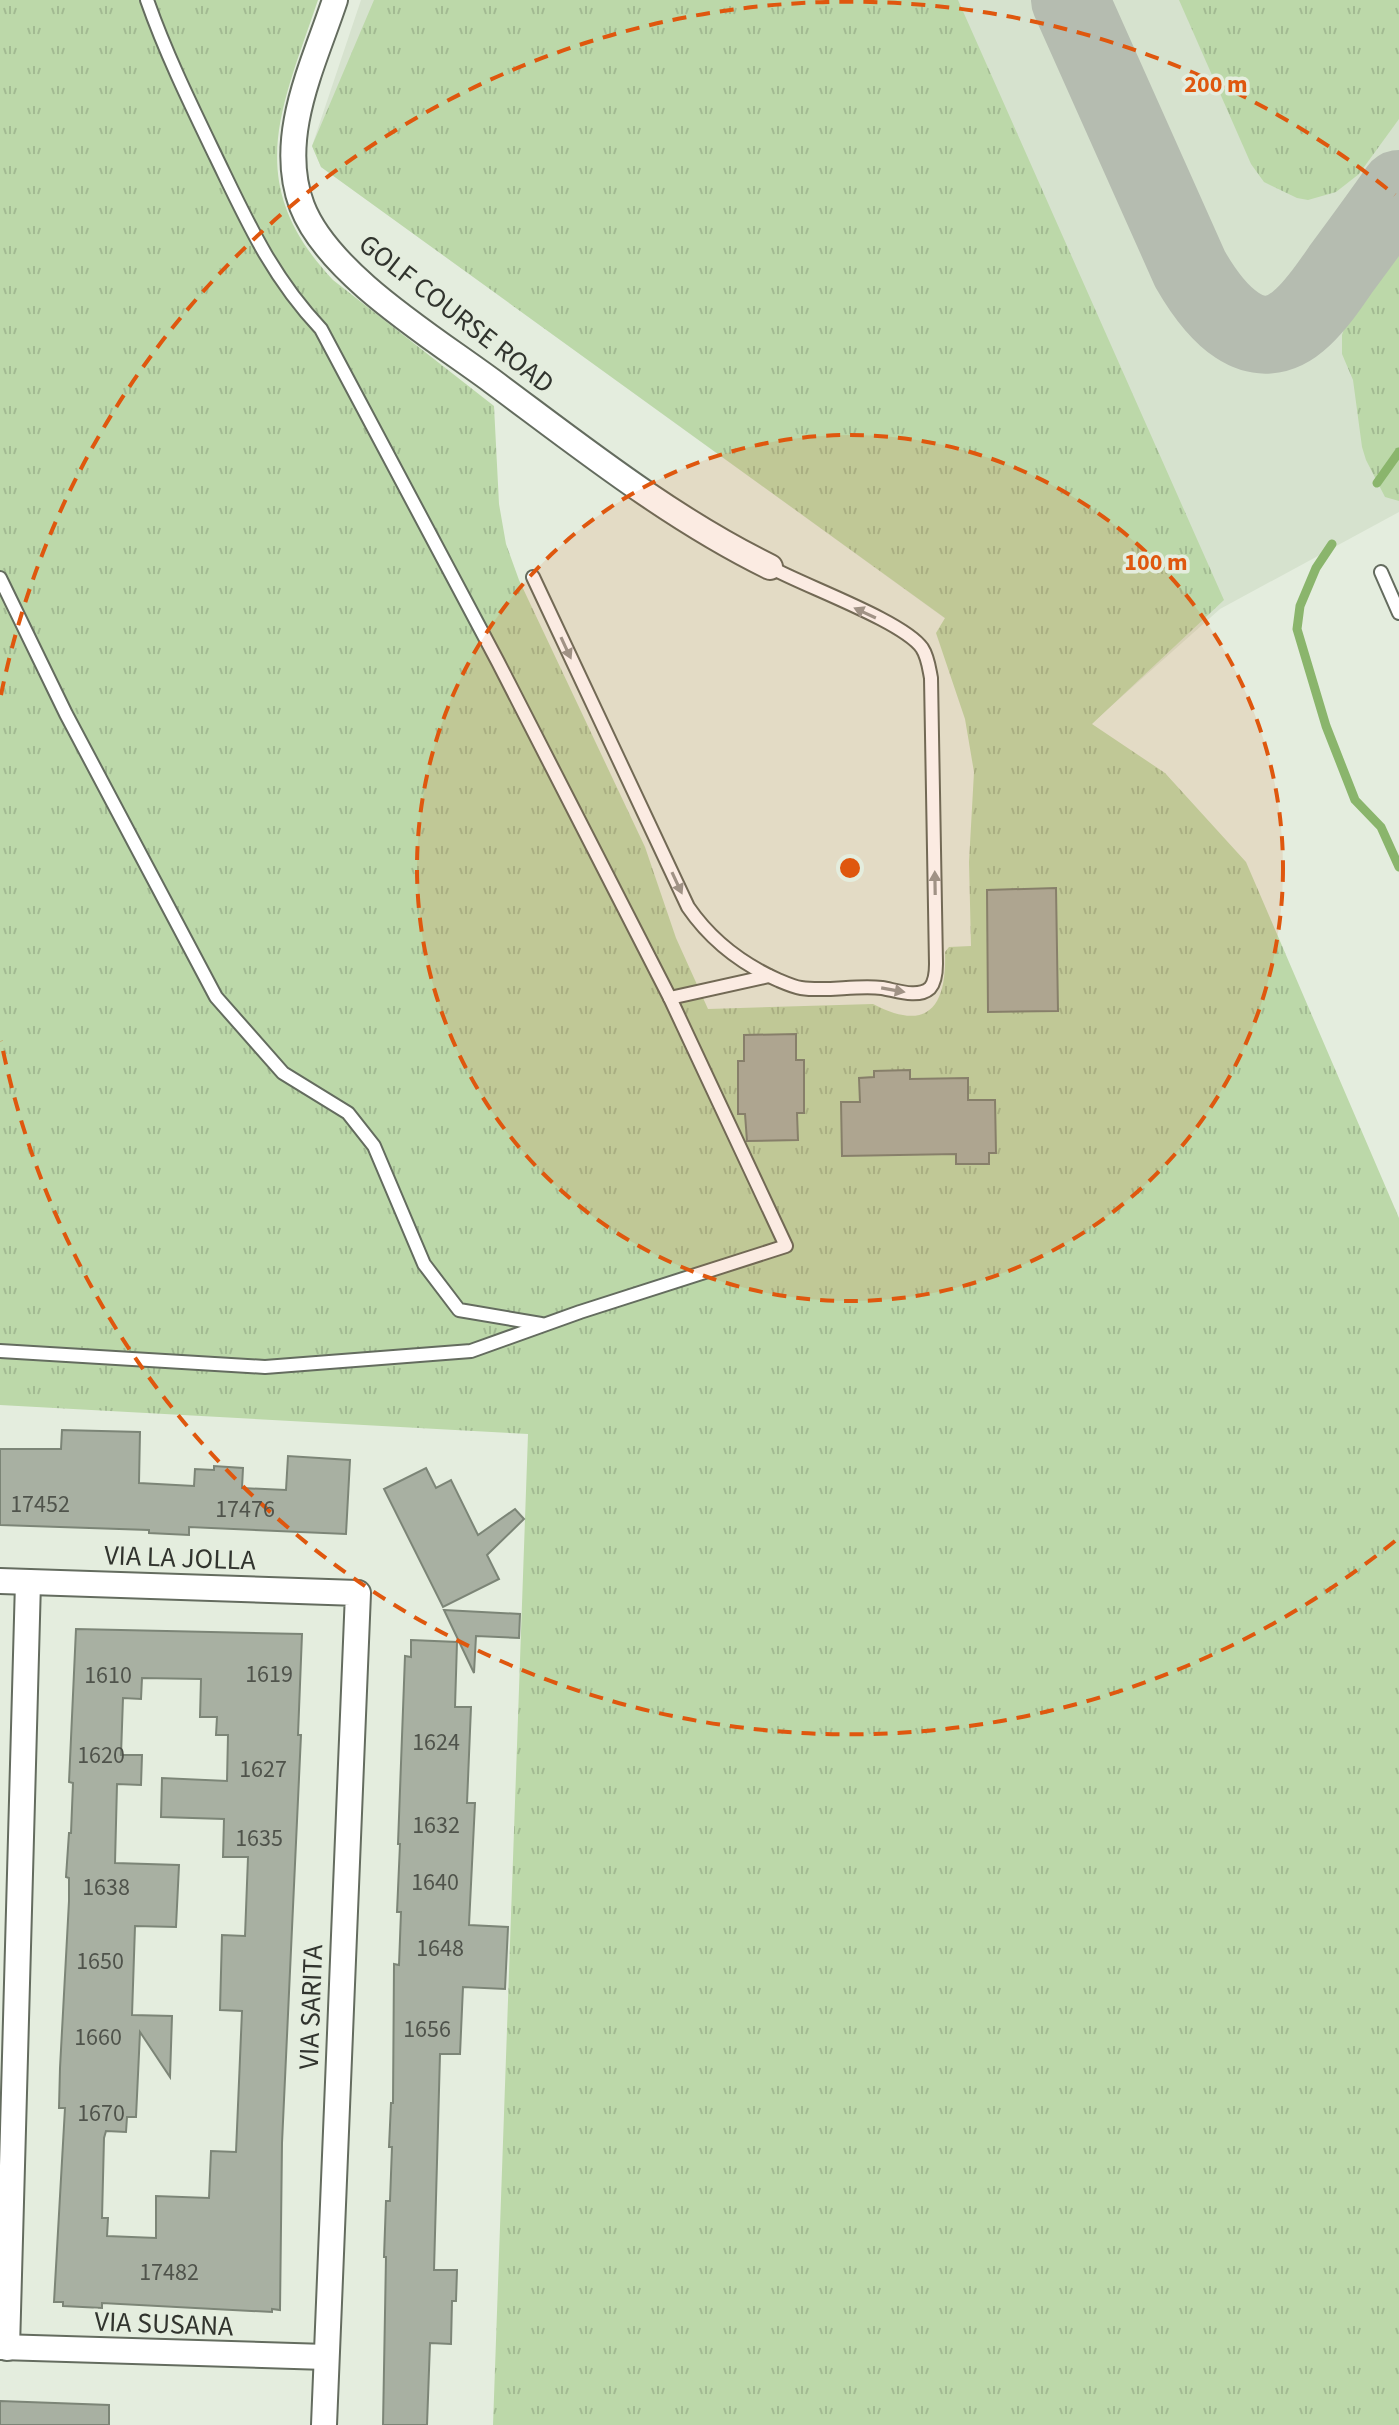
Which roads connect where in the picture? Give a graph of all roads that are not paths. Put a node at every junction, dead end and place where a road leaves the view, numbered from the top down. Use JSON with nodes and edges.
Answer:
{"nodes":[{"id":1,"x":147,"y":0,"type":"edge"},
{"id":2,"x":335,"y":0,"type":"edge"},
{"id":3,"x":770,"y":567,"type":"joint"},
{"id":4,"x":1381,"y":572,"type":"dead end"},
{"id":5,"x":533,"y":577,"type":"dead end"},
{"id":6,"x":0,"y":578,"type":"edge"},
{"id":7,"x":1399,"y":613,"type":"edge"},
{"id":8,"x":769,"y":976,"type":"junction"},
{"id":9,"x":670,"y":998,"type":"junction"},
{"id":10,"x":544,"y":1325,"type":"junction"},
{"id":11,"x":0,"y":1351,"type":"edge"},
{"id":12,"x":0,"y":1581,"type":"edge"},
{"id":13,"x":28,"y":1582,"type":"junction"},
{"id":14,"x":358,"y":1593,"type":"joint"},
{"id":15,"x":3,"y":2348,"type":"edge"},
{"id":16,"x":326,"y":2357,"type":"junction"},
{"id":17,"x":324,"y":2425,"type":"edge"}],
"edges":[{"from":1,"to":9,"type":"lane"},
{"from":2,"to":3,"type":"street","name":"GOLF COURSE ROAD"},
{"from":8,"to":3,"type":"lane","one_way":true},
{"from":4,"to":7,"type":"lane"},
{"from":5,"to":8,"type":"lane","one_way":true},
{"from":6,"to":10,"type":"lane"},
{"from":8,"to":9,"type":"lane"},
{"from":9,"to":10,"type":"lane"},
{"from":10,"to":11,"type":"lane"},
{"from":12,"to":13,"type":"street","name":"VIA LA JOLLA"},
{"from":13,"to":14,"type":"street","name":"VIA LA JOLLA"},
{"from":13,"to":15,"type":"street"},
{"from":14,"to":16,"type":"street","name":"VIA SARITA"},
{"from":15,"to":16,"type":"street","name":"VIA SUSANA"},
{"from":16,"to":17,"type":"street","name":"VIA SARITA"}]}
